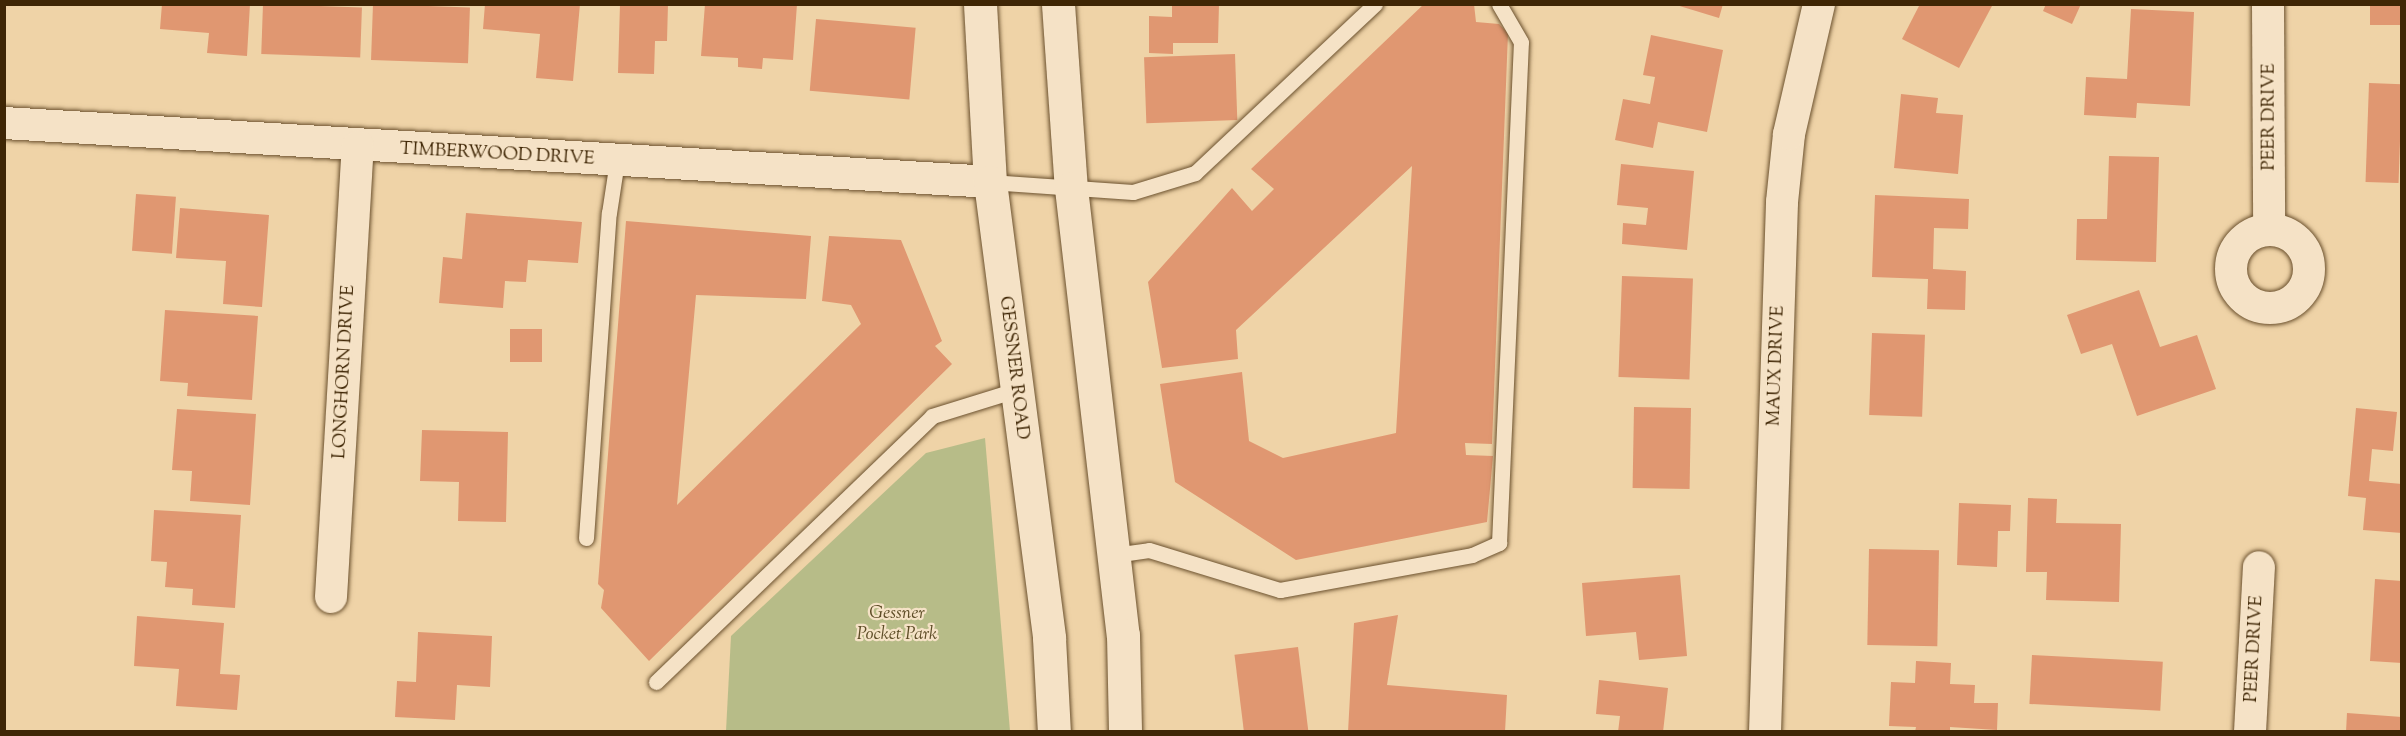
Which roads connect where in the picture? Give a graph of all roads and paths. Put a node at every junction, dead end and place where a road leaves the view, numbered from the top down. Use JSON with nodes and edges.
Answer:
{"nodes":[{"id":1,"x":980,"y":4,"type":"edge"},
{"id":2,"x":1058,"y":4,"type":"edge"},
{"id":3,"x":1375,"y":4,"type":"edge"},
{"id":4,"x":1499,"y":4,"type":"edge"},
{"id":5,"x":1819,"y":4,"type":"edge"},
{"id":6,"x":2268,"y":4,"type":"edge"},
{"id":7,"x":4,"y":123,"type":"edge"},
{"id":8,"x":358,"y":147,"type":"junction"},
{"id":9,"x":617,"y":161,"type":"junction"},
{"id":10,"x":990,"y":182,"type":"junction"},
{"id":11,"x":1071,"y":188,"type":"junction"},
{"id":12,"x":2269,"y":230,"type":"dead end"},
{"id":13,"x":1016,"y":390,"type":"junction"},
{"id":14,"x":586,"y":538,"type":"dead end"},
{"id":15,"x":1114,"y":555,"type":"junction"},
{"id":16,"x":2259,"y":567,"type":"dead end"},
{"id":17,"x":331,"y":597,"type":"dead end"},
{"id":18,"x":656,"y":682,"type":"dead end"},
{"id":19,"x":1054,"y":732,"type":"edge"},
{"id":20,"x":1125,"y":732,"type":"edge"},
{"id":21,"x":1765,"y":732,"type":"edge"},
{"id":22,"x":2250,"y":732,"type":"edge"}],
"edges":[{"from":1,"to":10,"type":"main road","name":"GESSNER ROAD"},
{"from":2,"to":11,"type":"main road"},
{"from":3,"to":11,"type":"lane"},
{"from":4,"to":15,"type":"lane"},
{"from":5,"to":21,"type":"street","name":"MAUX DRIVE"},
{"from":6,"to":12,"type":"street","name":"PEER DRIVE"},
{"from":7,"to":8,"type":"street","name":"TIMBERWOOD DRIVE"},
{"from":8,"to":9,"type":"street","name":"TIMBERWOOD DRIVE"},
{"from":8,"to":17,"type":"street","name":"LONGHORN DRIVE"},
{"from":9,"to":10,"type":"street","name":"TIMBERWOOD DRIVE"},
{"from":9,"to":14,"type":"lane"},
{"from":10,"to":11,"type":"lane"},
{"from":10,"to":13,"type":"main road","name":"GESSNER ROAD"},
{"from":11,"to":15,"type":"main road"},
{"from":13,"to":18,"type":"lane"},
{"from":13,"to":19,"type":"main road","name":"GESSNER ROAD"},
{"from":15,"to":20,"type":"main road"},
{"from":16,"to":22,"type":"street","name":"PEER DRIVE"}]}
